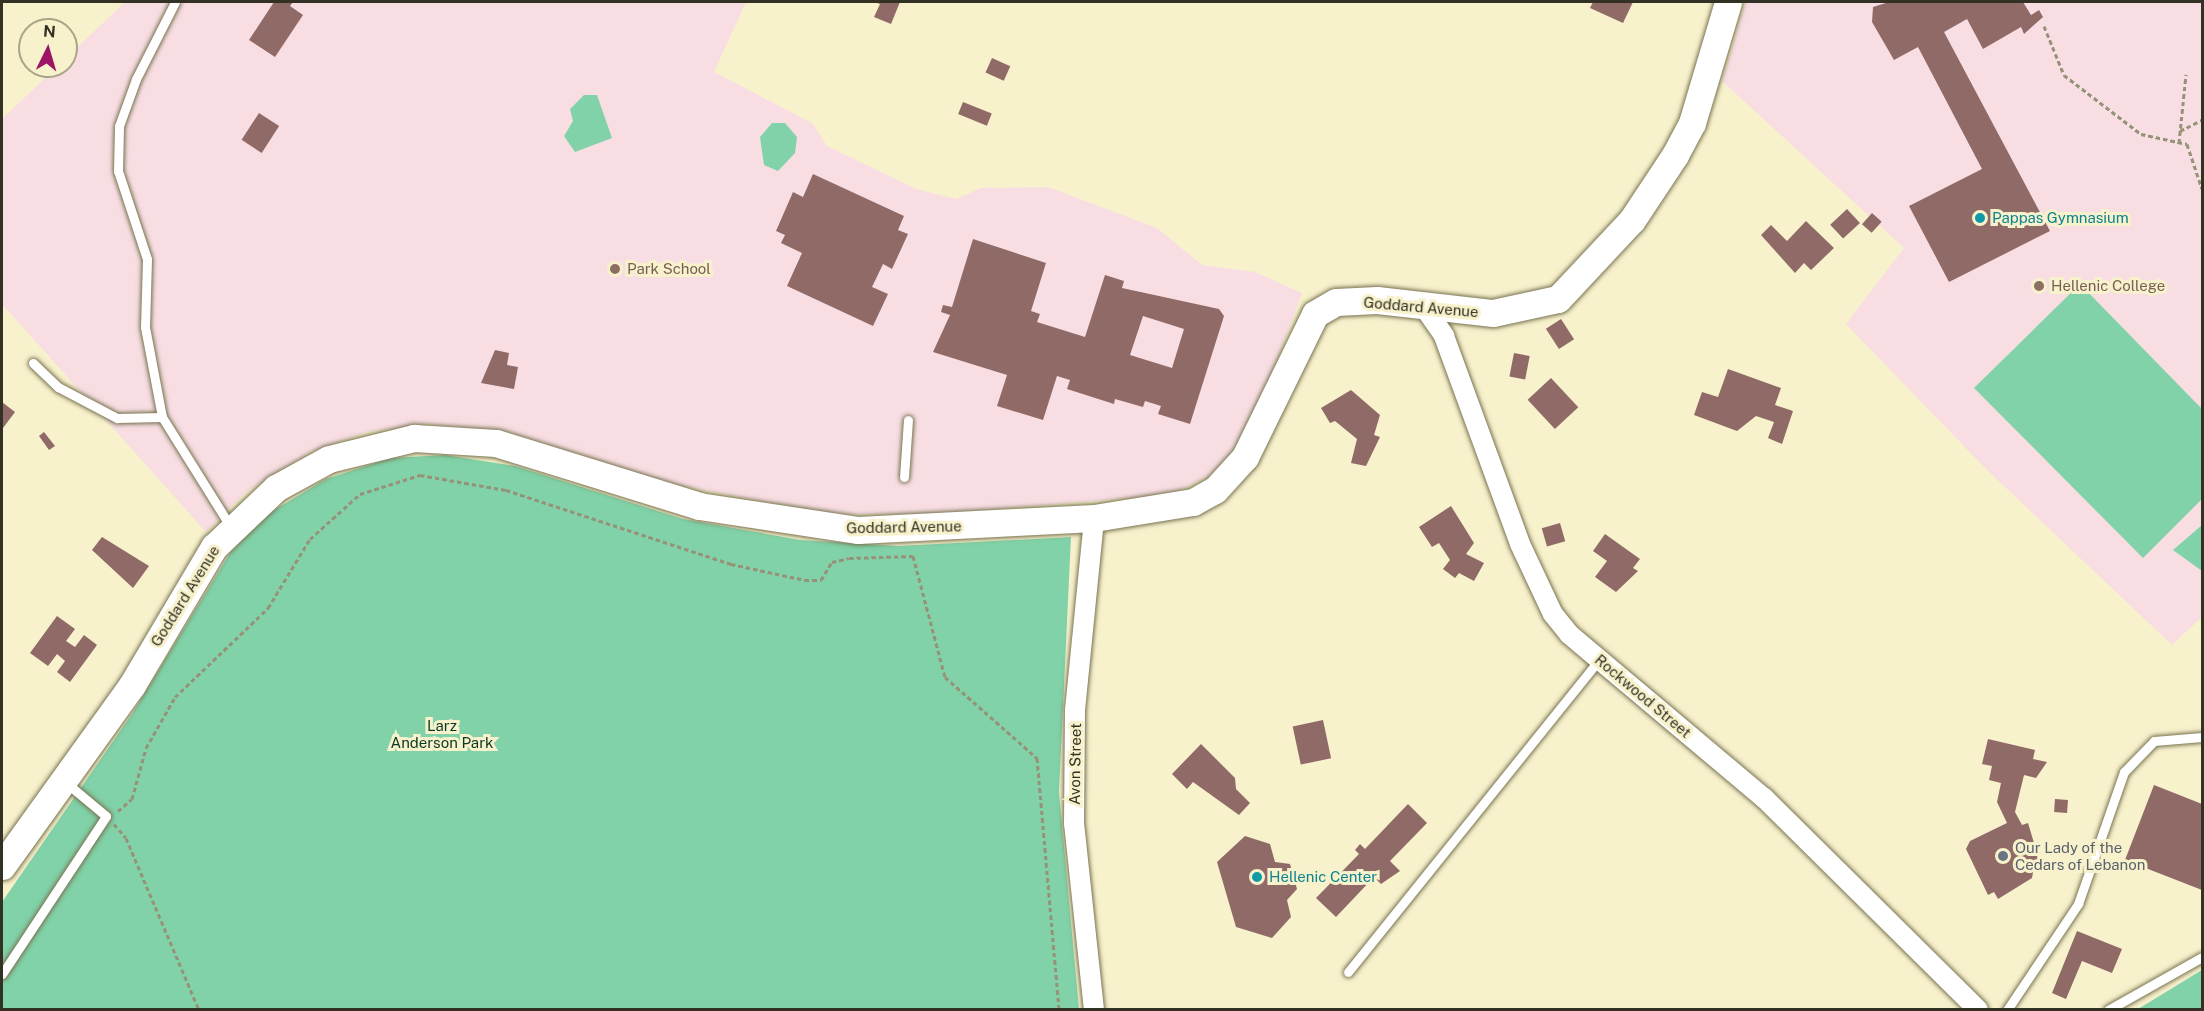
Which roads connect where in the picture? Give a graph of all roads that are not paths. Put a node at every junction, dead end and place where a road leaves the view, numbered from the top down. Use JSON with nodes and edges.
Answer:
{"nodes":[{"id":1,"x":175,"y":2,"type":"edge"},
{"id":2,"x":1728,"y":2,"type":"edge"},
{"id":3,"x":1422,"y":304,"type":"junction"},
{"id":4,"x":33,"y":363,"type":"dead end"},
{"id":5,"x":162,"y":417,"type":"junction"},
{"id":6,"x":908,"y":420,"type":"dead end"},
{"id":7,"x":904,"y":477,"type":"dead end"},
{"id":8,"x":1094,"y":518,"type":"junction"},
{"id":9,"x":231,"y":528,"type":"junction"},
{"id":10,"x":1599,"y":660,"type":"junction"},
{"id":11,"x":2202,"y":737,"type":"edge"},
{"id":12,"x":64,"y":781,"type":"junction"},
{"id":13,"x":2,"y":866,"type":"edge"},
{"id":14,"x":2202,"y":957,"type":"edge"},
{"id":15,"x":1348,"y":972,"type":"dead end"},
{"id":16,"x":2,"y":974,"type":"edge"},
{"id":17,"x":1094,"y":1010,"type":"edge"},
{"id":18,"x":1978,"y":1010,"type":"edge"},
{"id":19,"x":2007,"y":1010,"type":"edge"},
{"id":20,"x":2109,"y":1010,"type":"edge"}],
"edges":[{"from":1,"to":5,"type":"lane"},
{"from":2,"to":3,"type":"main road","name":"Goddard Avenue"},
{"from":3,"to":8,"type":"main road","name":"Goddard Avenue"},
{"from":3,"to":10,"type":"street","name":"Rockwood Street"},
{"from":4,"to":5,"type":"lane"},
{"from":5,"to":9,"type":"lane"},
{"from":6,"to":7,"type":"lane"},
{"from":8,"to":9,"type":"main road","name":"Goddard Avenue"},
{"from":8,"to":17,"type":"street","name":"Avon Street"},
{"from":9,"to":12,"type":"main road","name":"Goddard Avenue"},
{"from":10,"to":15,"type":"lane"},
{"from":10,"to":18,"type":"street","name":"Rockwood Street"},
{"from":11,"to":19,"type":"lane"},
{"from":12,"to":13,"type":"main road","name":"Goddard Avenue"},
{"from":12,"to":16,"type":"lane"},
{"from":14,"to":20,"type":"lane"}]}
